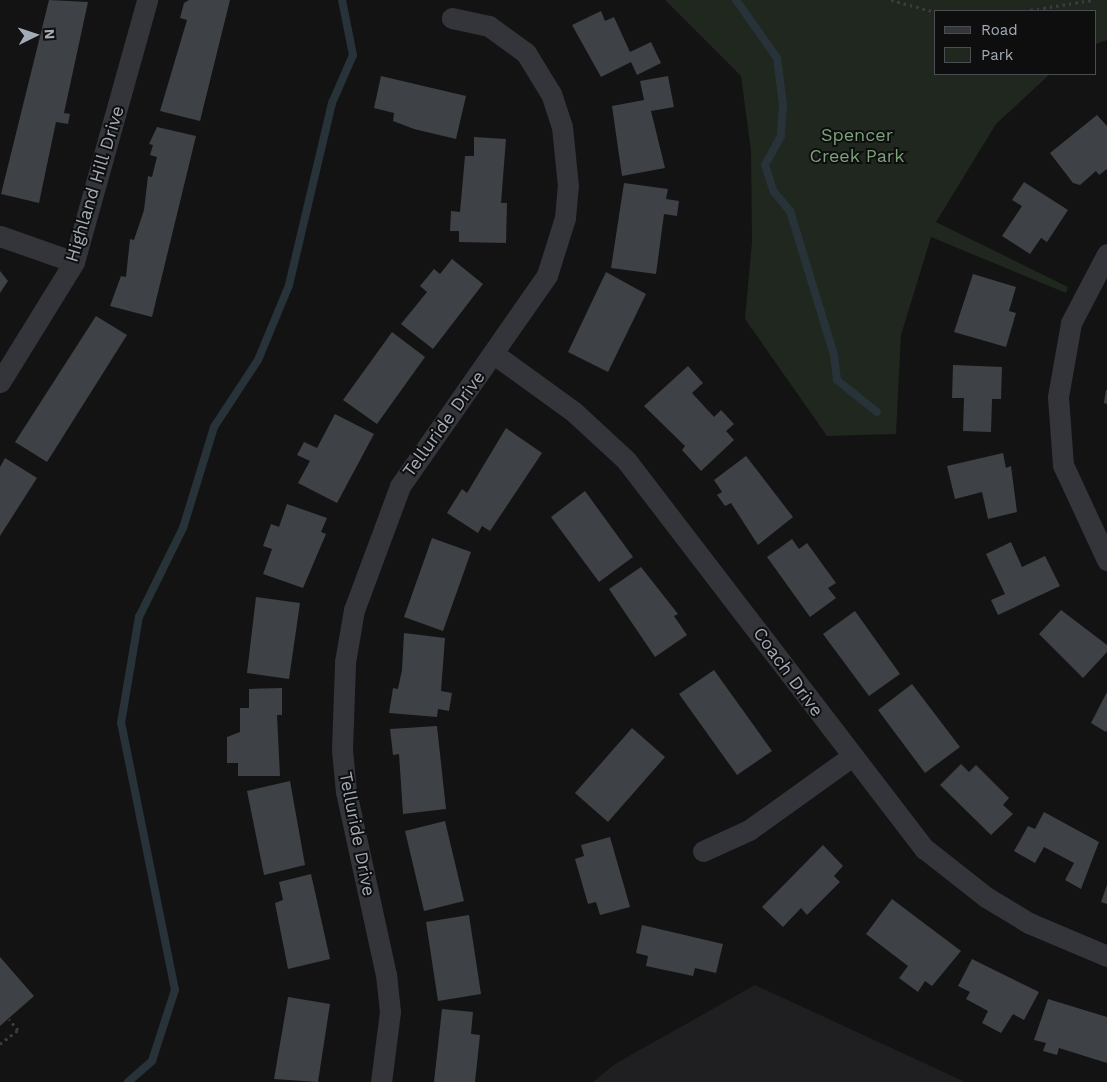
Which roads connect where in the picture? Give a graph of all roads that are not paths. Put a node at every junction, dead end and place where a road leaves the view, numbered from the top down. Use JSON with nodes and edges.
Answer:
{"nodes":[{"id":1,"x":147,"y":0,"type":"edge"},
{"id":2,"x":452,"y":18,"type":"dead end"},
{"id":3,"x":0,"y":236,"type":"edge"},
{"id":4,"x":1107,"y":254,"type":"edge"},
{"id":5,"x":74,"y":262,"type":"junction"},
{"id":6,"x":494,"y":354,"type":"junction"},
{"id":7,"x":0,"y":382,"type":"edge"},
{"id":8,"x":1107,"y":560,"type":"edge"},
{"id":9,"x":851,"y":757,"type":"junction"},
{"id":10,"x":703,"y":851,"type":"dead end"},
{"id":11,"x":1107,"y":956,"type":"edge"},
{"id":12,"x":381,"y":1082,"type":"edge"}],
"edges":[{"from":1,"to":5,"type":"street","name":"Highland Hill Drive"},
{"from":2,"to":6,"type":"street","name":"Telluride Drive"},
{"from":3,"to":5,"type":"street"},
{"from":4,"to":8,"type":"street"},
{"from":5,"to":7,"type":"street","name":"Highland Hill Drive"},
{"from":6,"to":9,"type":"street","name":"Coach Drive"},
{"from":6,"to":12,"type":"street","name":"Telluride Drive"},
{"from":9,"to":10,"type":"street"},
{"from":9,"to":11,"type":"street","name":"Coach Drive"}]}
